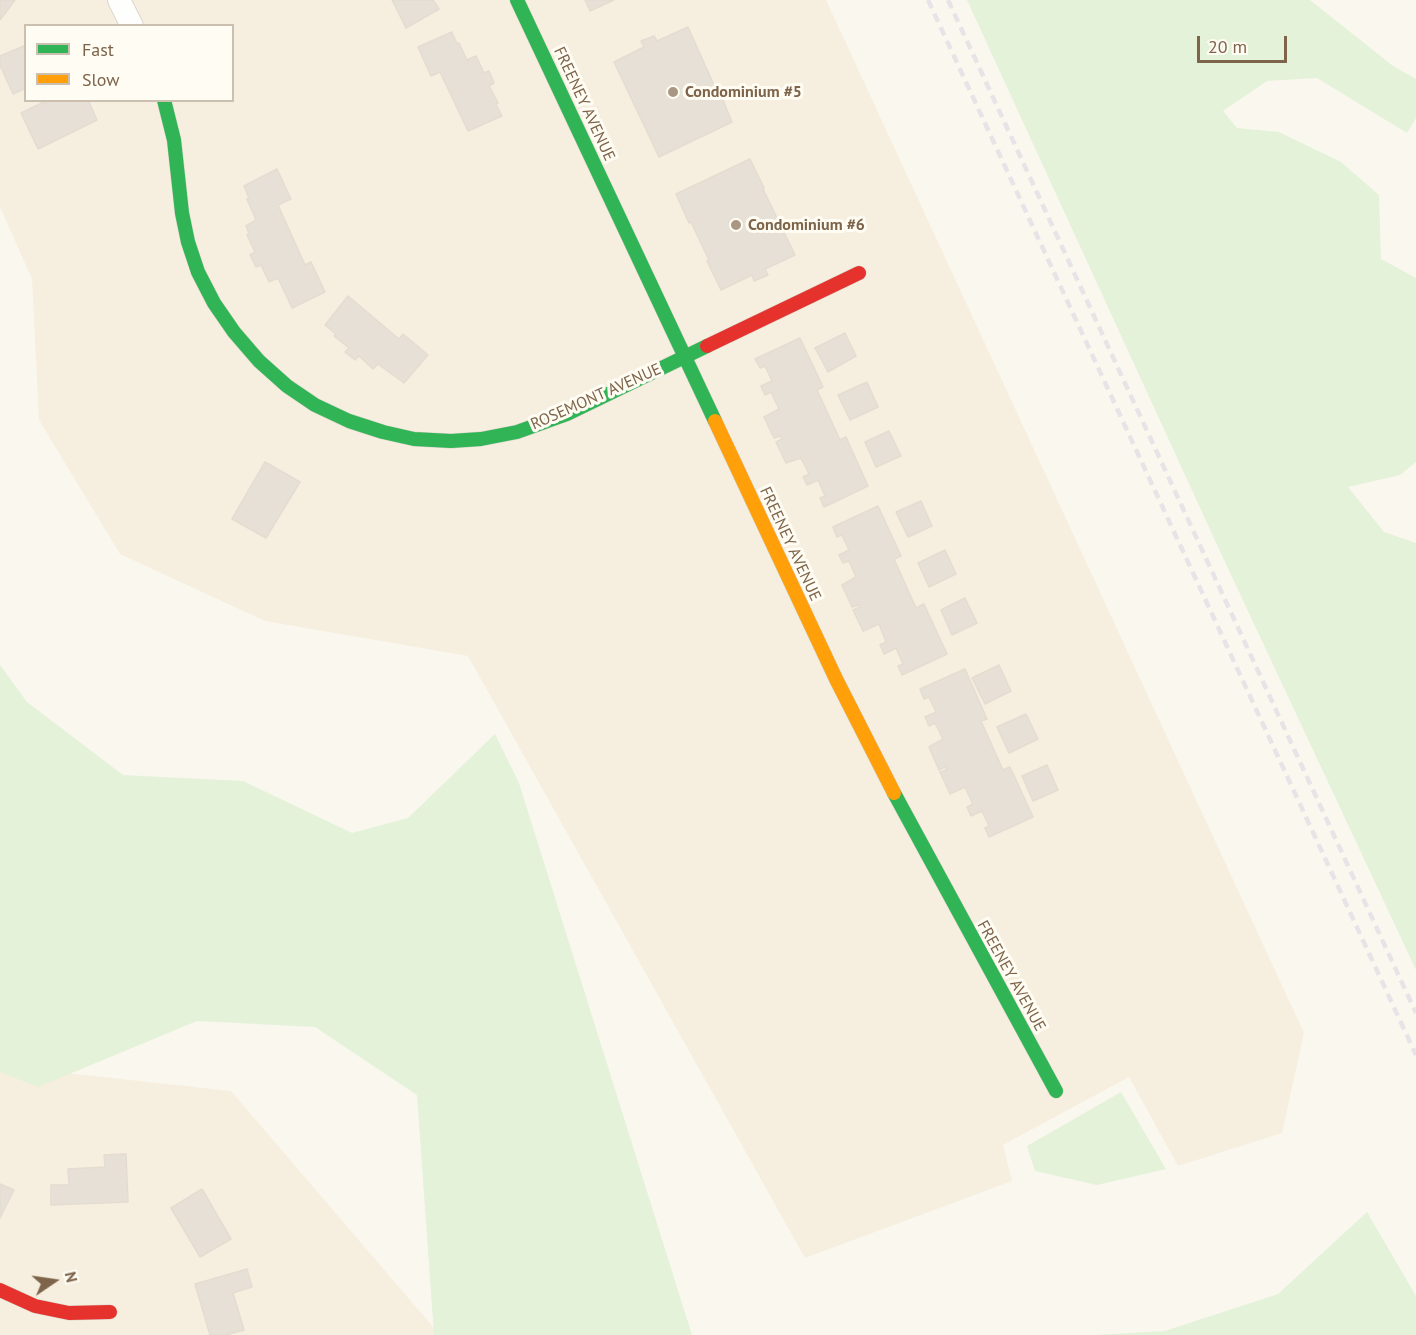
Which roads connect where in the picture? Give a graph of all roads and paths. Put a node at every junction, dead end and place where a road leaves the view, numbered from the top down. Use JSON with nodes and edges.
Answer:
{"nodes":[{"id":1,"x":119,"y":0,"type":"edge"},
{"id":2,"x":518,"y":0,"type":"edge"},
{"id":3,"x":131,"y":24,"type":"edge"},
{"id":4,"x":164,"y":102,"type":"edge"},
{"id":5,"x":859,"y":273,"type":"dead end"},
{"id":6,"x":684,"y":357,"type":"junction"},
{"id":7,"x":1056,"y":1091,"type":"dead end"},
{"id":8,"x":0,"y":1290,"type":"edge"},
{"id":9,"x":110,"y":1312,"type":"dead end"}],
"edges":[{"from":1,"to":3,"type":"street"},
{"from":2,"to":6,"type":"street","name":"FREENEY AVENUE"},
{"from":4,"to":6,"type":"street","name":"ROSEMONT AVENUE"},
{"from":5,"to":6,"type":"street","name":"ROSEMONT AVENUE"},
{"from":6,"to":7,"type":"street","name":"FREENEY AVENUE"},
{"from":8,"to":9,"type":"street"}]}
